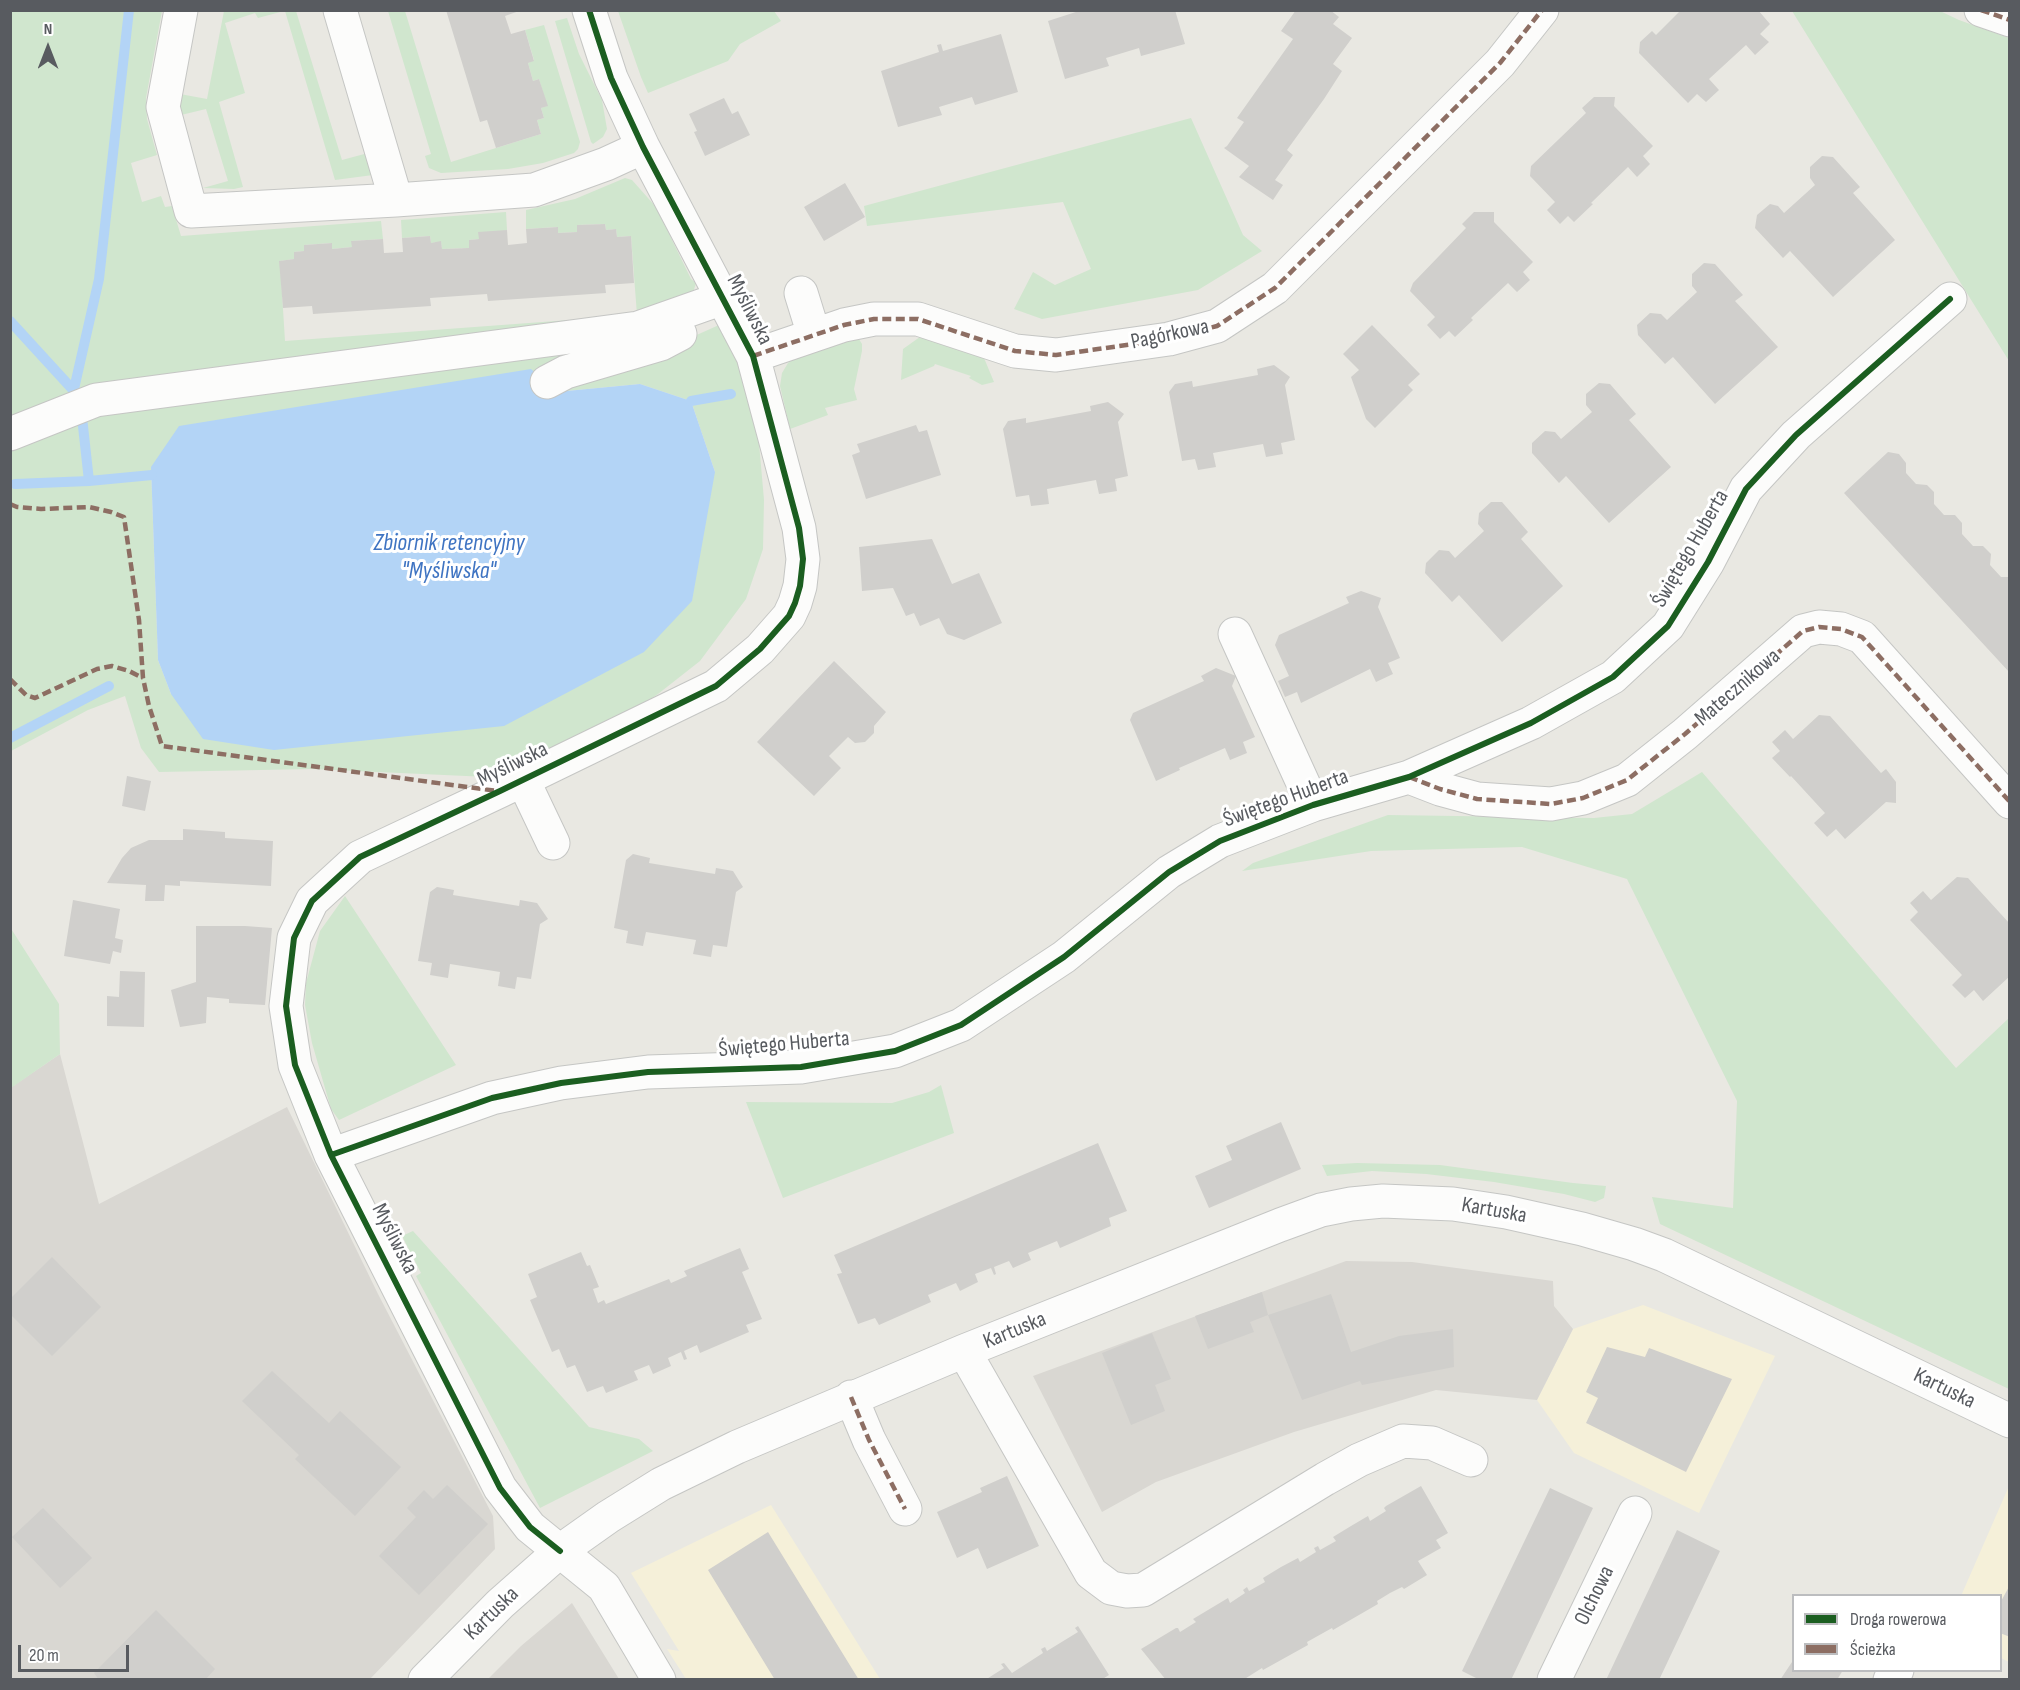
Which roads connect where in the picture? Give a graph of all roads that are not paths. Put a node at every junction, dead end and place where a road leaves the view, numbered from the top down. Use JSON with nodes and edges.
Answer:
{"nodes":[{"id":1,"x":181,"y":10,"type":"edge"},
{"id":2,"x":340,"y":10,"type":"edge"},
{"id":3,"x":589,"y":10,"type":"edge"},
{"id":4,"x":1542,"y":10,"type":"edge"},
{"id":5,"x":1981,"y":10,"type":"edge"},
{"id":6,"x":2010,"y":20,"type":"edge"},
{"id":7,"x":643,"y":147,"type":"junction"},
{"id":8,"x":396,"y":200,"type":"junction"},
{"id":9,"x":801,"y":293,"type":"dead end"},
{"id":10,"x":1950,"y":299,"type":"dead end"},
{"id":11,"x":725,"y":301,"type":"junction"},
{"id":12,"x":814,"y":335,"type":"junction"},
{"id":13,"x":753,"y":356,"type":"junction"},
{"id":14,"x":547,"y":382,"type":"dead end"},
{"id":15,"x":10,"y":434,"type":"edge"},
{"id":16,"x":1235,"y":634,"type":"dead end"},
{"id":17,"x":1409,"y":777,"type":"junction"},
{"id":18,"x":523,"y":780,"type":"junction"},
{"id":19,"x":2010,"y":802,"type":"edge"},
{"id":20,"x":1313,"y":805,"type":"junction"},
{"id":21,"x":553,"y":843,"type":"dead end"},
{"id":22,"x":331,"y":1155,"type":"junction"},
{"id":23,"x":964,"y":1351,"type":"junction"},
{"id":24,"x":851,"y":1397,"type":"junction"},
{"id":25,"x":2010,"y":1421,"type":"edge"},
{"id":26,"x":1471,"y":1460,"type":"dead end"},
{"id":27,"x":905,"y":1509,"type":"dead end"},
{"id":28,"x":1635,"y":1513,"type":"dead end"},
{"id":29,"x":560,"y":1551,"type":"junction"},
{"id":30,"x":425,"y":1680,"type":"edge"},
{"id":31,"x":659,"y":1680,"type":"edge"},
{"id":32,"x":1554,"y":1680,"type":"edge"}],
"edges":[{"from":1,"to":8,"type":"street"},
{"from":2,"to":8,"type":"street"},
{"from":3,"to":7,"type":"street","name":"Myśliwska"},
{"from":4,"to":12,"type":"street","name":"Pagórkowa"},
{"from":5,"to":6,"type":"street"},
{"from":7,"to":8,"type":"street"},
{"from":7,"to":11,"type":"street","name":"Myśliwska"},
{"from":9,"to":12,"type":"street"},
{"from":10,"to":17,"type":"street","name":"Świętego Huberta"},
{"from":11,"to":13,"type":"street","name":"Myśliwska"},
{"from":11,"to":14,"type":"street"},
{"from":11,"to":15,"type":"street"},
{"from":12,"to":13,"type":"street","name":"Pagórkowa"},
{"from":13,"to":18,"type":"street","name":"Myśliwska"},
{"from":16,"to":20,"type":"street"},
{"from":17,"to":19,"type":"street","name":"Matecznikowa"},
{"from":17,"to":20,"type":"street","name":"Świętego Huberta"},
{"from":18,"to":21,"type":"street"},
{"from":18,"to":22,"type":"street","name":"Myśliwska"},
{"from":20,"to":22,"type":"street","name":"Świętego Huberta"},
{"from":22,"to":29,"type":"street","name":"Myśliwska"},
{"from":23,"to":24,"type":"street","name":"Kartuska"},
{"from":23,"to":25,"type":"street","name":"Kartuska"},
{"from":23,"to":26,"type":"street","name":"Kartuska"},
{"from":24,"to":27,"type":"street"},
{"from":24,"to":29,"type":"street","name":"Kartuska"},
{"from":28,"to":32,"type":"street","name":"Olchowa"},
{"from":29,"to":30,"type":"street","name":"Kartuska"},
{"from":29,"to":31,"type":"street"}]}
